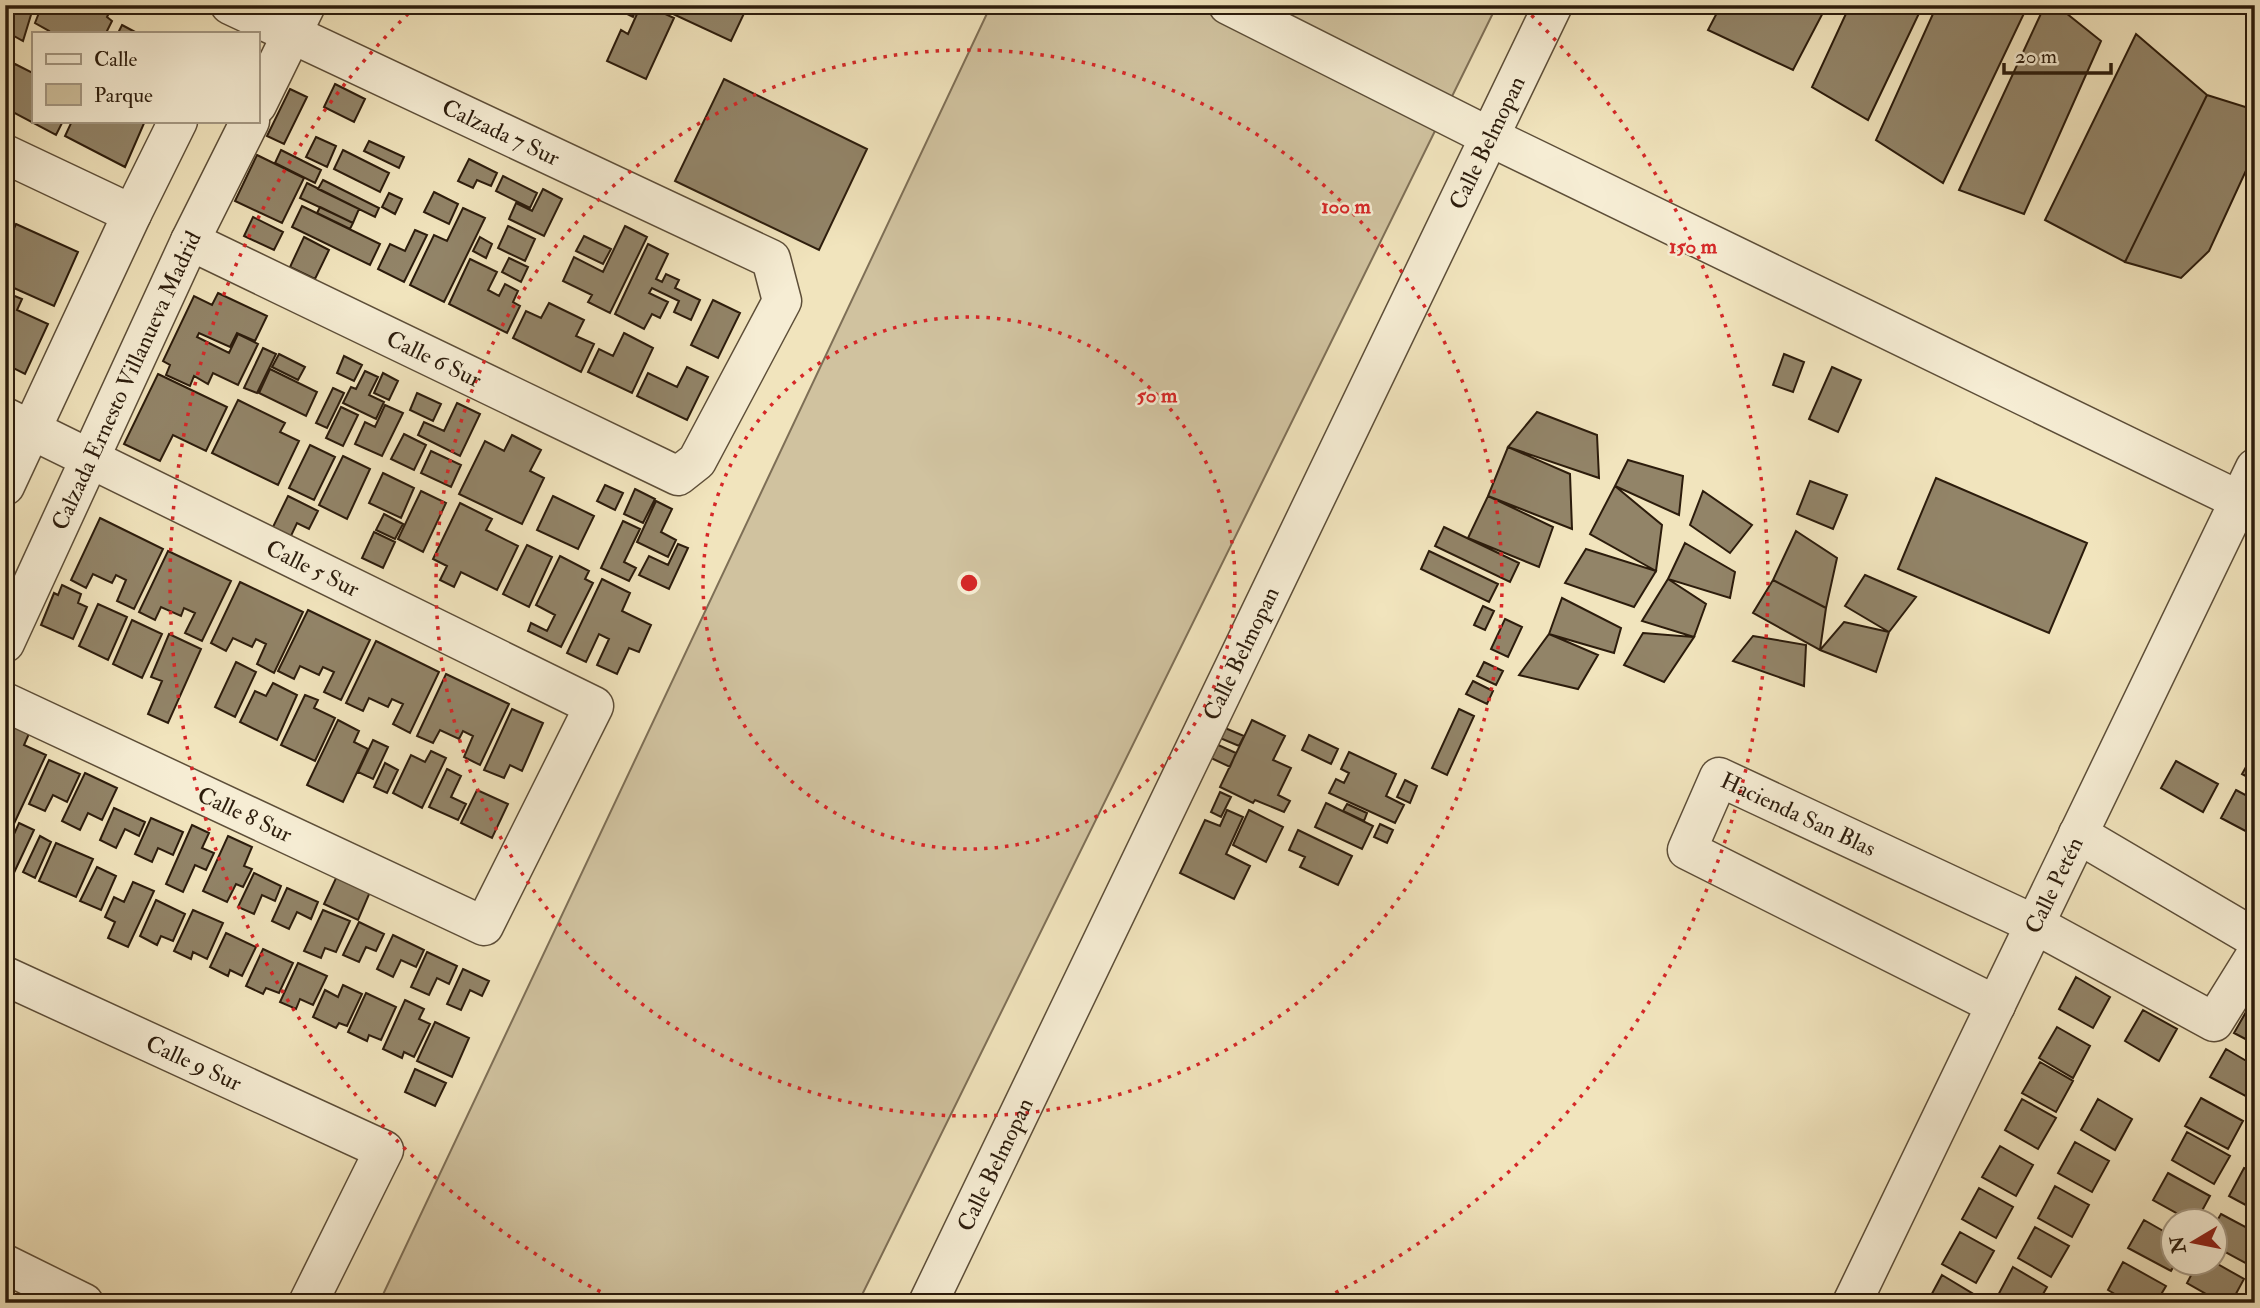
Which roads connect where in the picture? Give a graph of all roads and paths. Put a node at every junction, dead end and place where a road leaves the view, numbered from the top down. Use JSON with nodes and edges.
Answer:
{"nodes":[{"id":1,"x":1228,"y":5,"type":"edge"},
{"id":2,"x":1553,"y":5,"type":"edge"},
{"id":3,"x":230,"y":13,"type":"edge"},
{"id":4,"x":299,"y":20,"type":"edge"},
{"id":5,"x":259,"y":101,"type":"edge"},
{"id":6,"x":178,"y":122,"type":"edge"},
{"id":7,"x":250,"y":122,"type":"edge"},
{"id":8,"x":1490,"y":137,"type":"junction"},
{"id":9,"x":5,"y":154,"type":"edge"},
{"id":10,"x":132,"y":214,"type":"junction"},
{"id":11,"x":190,"y":241,"type":"junction"},
{"id":12,"x":18,"y":423,"type":"edge"},
{"id":13,"x":90,"y":457,"type":"junction"},
{"id":14,"x":678,"y":476,"type":"joint"},
{"id":15,"x":5,"y":486,"type":"edge"},
{"id":16,"x":2250,"y":492,"type":"edge"},
{"id":17,"x":5,"y":643,"type":"edge"},
{"id":18,"x":5,"y":702,"type":"edge"},
{"id":19,"x":2078,"y":834,"type":"junction"},
{"id":20,"x":2034,"y":924,"type":"junction"},
{"id":21,"x":484,"y":926,"type":"joint"},
{"id":22,"x":2255,"y":938,"type":"edge"},
{"id":23,"x":2255,"y":956,"type":"edge"},
{"id":24,"x":5,"y":975,"type":"edge"},
{"id":25,"x":1996,"y":1005,"type":"junction"},
{"id":26,"x":5,"y":1265,"type":"edge"},
{"id":27,"x":84,"y":1303,"type":"edge"},
{"id":28,"x":308,"y":1303,"type":"edge"},
{"id":29,"x":928,"y":1303,"type":"edge"},
{"id":30,"x":1852,"y":1303,"type":"edge"}],
"edges":[{"from":1,"to":8,"type":"street"},
{"from":2,"to":8,"type":"street","name":"Calle Belmopan"},
{"from":3,"to":4,"type":"street","name":"Calzada 7 Sur"},
{"from":4,"to":5,"type":"street"},
{"from":4,"to":14,"type":"street","name":"Calzada 7 Sur"},
{"from":6,"to":10,"type":"street"},
{"from":7,"to":11,"type":"street","name":"Calzada Ernesto Villanueva Madrid"},
{"from":8,"to":16,"type":"street"},
{"from":8,"to":29,"type":"street","name":"Calle Belmopan"},
{"from":9,"to":10,"type":"street"},
{"from":10,"to":12,"type":"street"},
{"from":11,"to":13,"type":"street","name":"Calzada Ernesto Villanueva Madrid"},
{"from":11,"to":14,"type":"street","name":"Calle 6 Sur"},
{"from":12,"to":13,"type":"street","name":"Calle 5 Sur"},
{"from":12,"to":15,"type":"street"},
{"from":13,"to":17,"type":"street","name":"Calzada Ernesto Villanueva Madrid"},
{"from":13,"to":21,"type":"street","name":"Calle 5 Sur"},
{"from":16,"to":19,"type":"street","name":"Calle Petén"},
{"from":18,"to":21,"type":"street","name":"Calle 8 Sur"},
{"from":19,"to":20,"type":"street","name":"Calle Petén"},
{"from":19,"to":22,"type":"street"},
{"from":20,"to":23,"type":"street"},
{"from":20,"to":25,"type":"street","name":"Calle Petén"},
{"from":20,"to":25,"type":"street","name":"Hacienda San Blas"},
{"from":24,"to":28,"type":"street","name":"Calle 9 Sur"},
{"from":25,"to":30,"type":"street","name":"Calle Petén"},
{"from":26,"to":27,"type":"street"}]}
